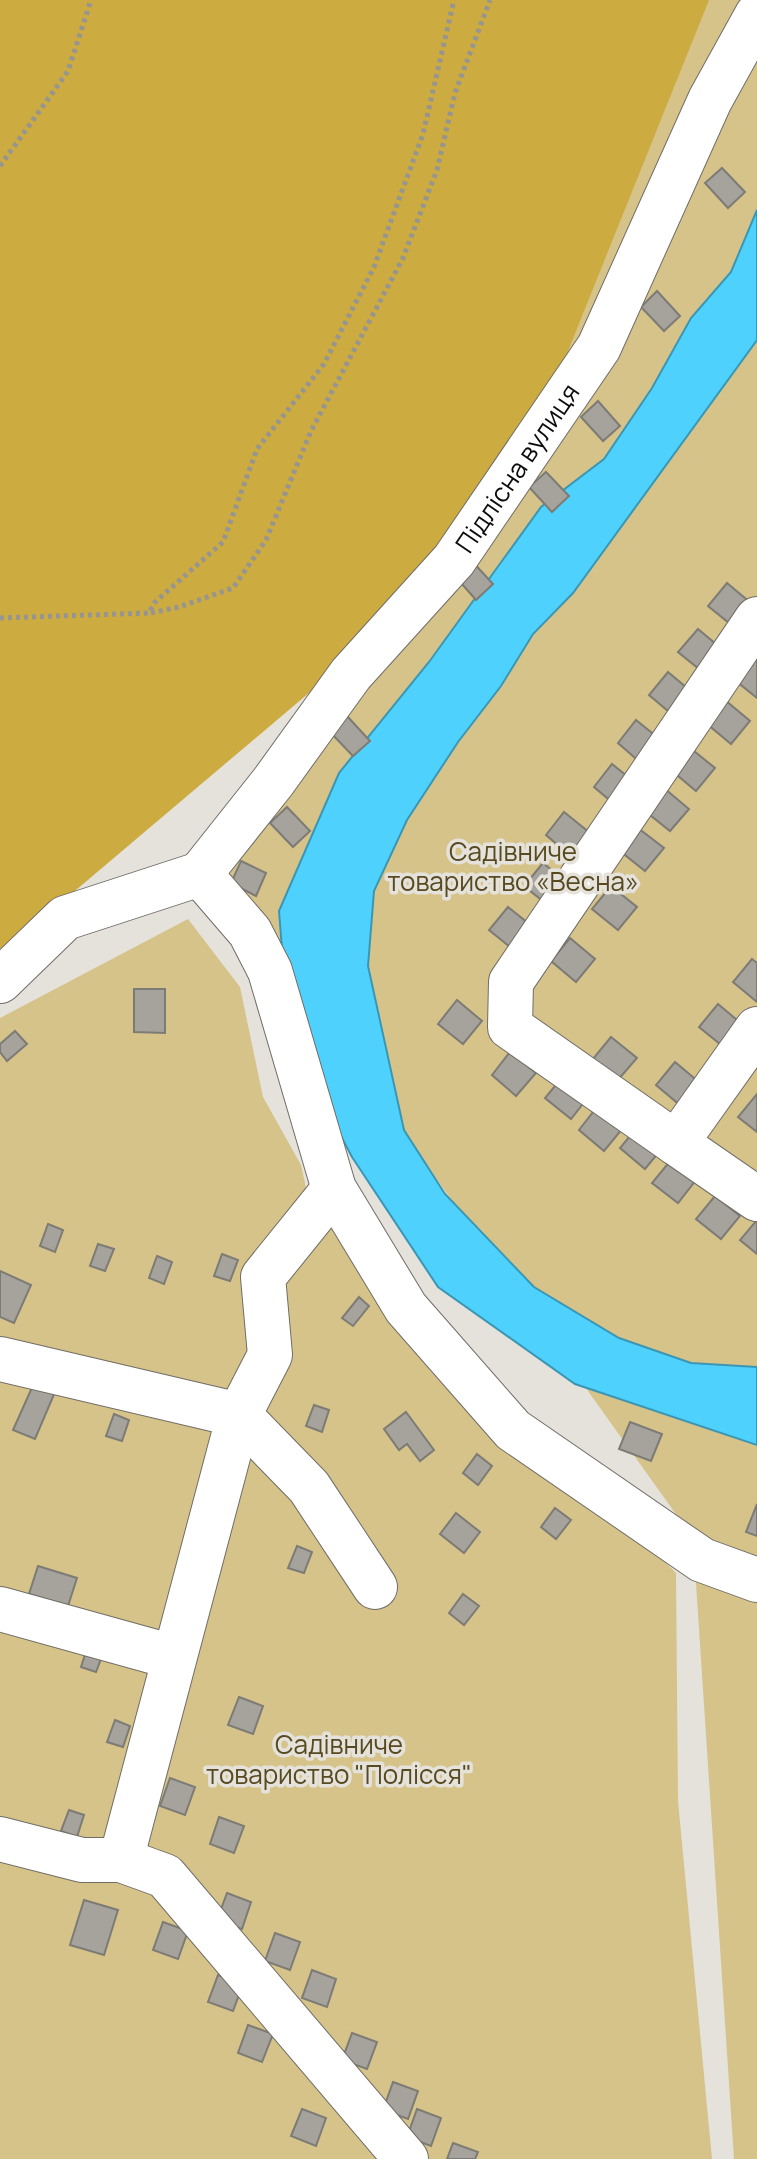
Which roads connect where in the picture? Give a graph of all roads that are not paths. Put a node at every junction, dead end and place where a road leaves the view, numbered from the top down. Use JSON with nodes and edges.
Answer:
{"nodes":[{"id":1,"x":757,"y":15,"type":"edge"},
{"id":2,"x":757,"y":619,"type":"edge"},
{"id":3,"x":200,"y":874,"type":"junction"},
{"id":4,"x":0,"y":981,"type":"edge"},
{"id":5,"x":757,"y":1029,"type":"edge"},
{"id":6,"x":676,"y":1143,"type":"junction"},
{"id":7,"x":334,"y":1189,"type":"junction"},
{"id":8,"x":757,"y":1199,"type":"edge"},
{"id":9,"x":0,"y":1359,"type":"edge"},
{"id":10,"x":239,"y":1415,"type":"junction"},
{"id":11,"x":757,"y":1580,"type":"edge"},
{"id":12,"x":375,"y":1587,"type":"dead end"},
{"id":13,"x":0,"y":1609,"type":"edge"},
{"id":14,"x":173,"y":1657,"type":"junction"},
{"id":15,"x":0,"y":1839,"type":"edge"},
{"id":16,"x":121,"y":1860,"type":"junction"},
{"id":17,"x":406,"y":2159,"type":"edge"}],
"edges":[{"from":1,"to":3,"type":"street","name":"Підлісна вулиця"},
{"from":2,"to":6,"type":"street"},
{"from":3,"to":4,"type":"street"},
{"from":3,"to":7,"type":"street"},
{"from":5,"to":6,"type":"street"},
{"from":6,"to":8,"type":"street"},
{"from":7,"to":10,"type":"street"},
{"from":7,"to":11,"type":"street"},
{"from":9,"to":10,"type":"street"},
{"from":10,"to":12,"type":"street"},
{"from":10,"to":14,"type":"street"},
{"from":13,"to":14,"type":"street"},
{"from":14,"to":16,"type":"street"},
{"from":15,"to":16,"type":"street"},
{"from":16,"to":17,"type":"street"}]}
